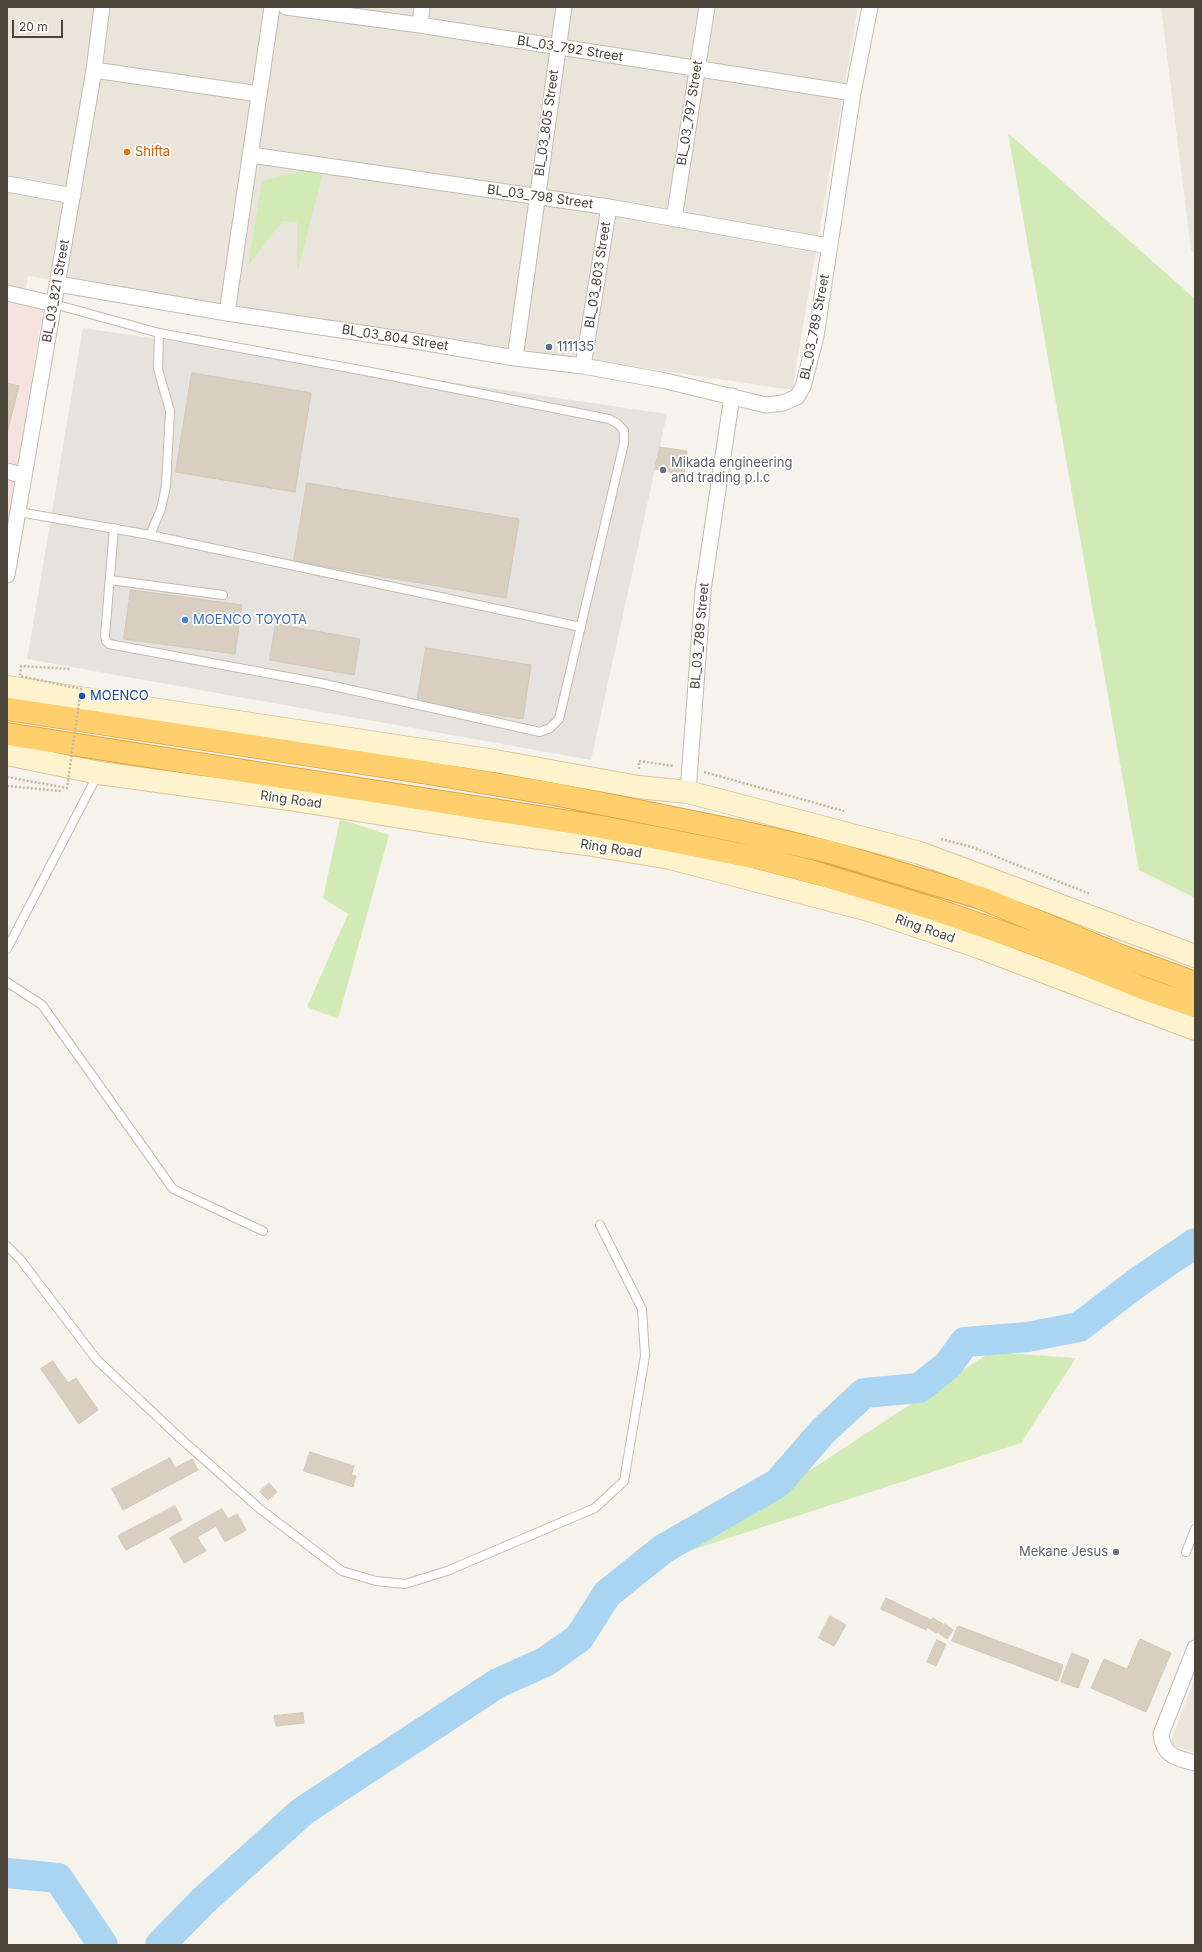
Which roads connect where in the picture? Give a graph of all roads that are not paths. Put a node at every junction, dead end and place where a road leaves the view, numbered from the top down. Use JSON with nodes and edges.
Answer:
{"nodes":[{"id":1,"x":102,"y":7,"type":"edge"},
{"id":2,"x":272,"y":7,"type":"edge"},
{"id":3,"x":286,"y":7,"type":"edge"},
{"id":4,"x":422,"y":7,"type":"edge"},
{"id":5,"x":564,"y":7,"type":"edge"},
{"id":6,"x":707,"y":7,"type":"edge"},
{"id":7,"x":870,"y":7,"type":"edge"},
{"id":8,"x":420,"y":25,"type":"junction"},
{"id":9,"x":558,"y":48,"type":"junction"},
{"id":10,"x":697,"y":69,"type":"junction"},
{"id":11,"x":94,"y":70,"type":"junction"},
{"id":12,"x":853,"y":93,"type":"junction"},
{"id":13,"x":259,"y":94,"type":"junction"},
{"id":14,"x":251,"y":155,"type":"junction"},
{"id":15,"x":7,"y":184,"type":"edge"},
{"id":16,"x":72,"y":196,"type":"junction"},
{"id":17,"x":536,"y":196,"type":"junction"},
{"id":18,"x":609,"y":207,"type":"junction"},
{"id":19,"x":674,"y":218,"type":"junction"},
{"id":20,"x":829,"y":246,"type":"junction"},
{"id":21,"x":58,"y":284,"type":"junction"},
{"id":22,"x":7,"y":293,"type":"edge"},
{"id":23,"x":54,"y":304,"type":"junction"},
{"id":24,"x":227,"y":313,"type":"junction"},
{"id":25,"x":159,"y":333,"type":"junction"},
{"id":26,"x":515,"y":358,"type":"junction"},
{"id":27,"x":584,"y":366,"type":"junction"},
{"id":28,"x":732,"y":396,"type":"junction"},
{"id":29,"x":7,"y":471,"type":"edge"},
{"id":30,"x":24,"y":476,"type":"junction"},
{"id":31,"x":19,"y":512,"type":"junction"},
{"id":32,"x":114,"y":528,"type":"junction"},
{"id":33,"x":150,"y":535,"type":"junction"},
{"id":34,"x":7,"y":575,"type":"edge"},
{"id":35,"x":110,"y":580,"type":"junction"},
{"id":36,"x":223,"y":595,"type":"dead end"},
{"id":37,"x":581,"y":626,"type":"junction"},
{"id":38,"x":7,"y":686,"type":"edge"},
{"id":39,"x":7,"y":709,"type":"edge"},
{"id":40,"x":7,"y":734,"type":"edge"},
{"id":41,"x":7,"y":754,"type":"edge"},
{"id":42,"x":99,"y":773,"type":"junction"},
{"id":43,"x":688,"y":792,"type":"junction"},
{"id":44,"x":7,"y":949,"type":"edge"},
{"id":45,"x":1195,"y":956,"type":"edge"},
{"id":46,"x":7,"y":982,"type":"edge"},
{"id":47,"x":1195,"y":983,"type":"edge"},
{"id":48,"x":1195,"y":1006,"type":"edge"},
{"id":49,"x":1195,"y":1029,"type":"edge"},
{"id":50,"x":600,"y":1225,"type":"dead end"},
{"id":51,"x":263,"y":1231,"type":"dead end"},
{"id":52,"x":7,"y":1246,"type":"edge"},
{"id":53,"x":1195,"y":1529,"type":"edge"},
{"id":54,"x":1186,"y":1552,"type":"dead end"},
{"id":55,"x":1195,"y":1648,"type":"edge"},
{"id":56,"x":1195,"y":1763,"type":"edge"}],
"edges":[{"from":1,"to":11,"type":"street","name":"BL_03_821 Street"},
{"from":2,"to":13,"type":"street"},
{"from":3,"to":8,"type":"street","name":"BL_03_792 Street"},
{"from":4,"to":8,"type":"street"},
{"from":5,"to":9,"type":"street","name":"BL_03_805 Street"},
{"from":6,"to":10,"type":"street","name":"BL_03_797 Street"},
{"from":7,"to":12,"type":"street","name":"BL_03_789 Street"},
{"from":8,"to":9,"type":"street","name":"BL_03_792 Street"},
{"from":9,"to":10,"type":"street","name":"BL_03_792 Street"},
{"from":9,"to":17,"type":"street","name":"BL_03_805 Street"},
{"from":10,"to":12,"type":"street","name":"BL_03_792 Street"},
{"from":10,"to":19,"type":"street","name":"BL_03_797 Street"},
{"from":11,"to":13,"type":"street"},
{"from":11,"to":16,"type":"street","name":"BL_03_821 Street"},
{"from":12,"to":20,"type":"street","name":"BL_03_789 Street"},
{"from":13,"to":14,"type":"street"},
{"from":14,"to":17,"type":"street","name":"BL_03_798 Street"},
{"from":14,"to":24,"type":"street"},
{"from":15,"to":16,"type":"street"},
{"from":16,"to":21,"type":"street","name":"BL_03_821 Street"},
{"from":17,"to":18,"type":"street","name":"BL_03_798 Street"},
{"from":17,"to":26,"type":"street","name":"BL_03_805 Street"},
{"from":18,"to":19,"type":"street","name":"BL_03_798 Street"},
{"from":18,"to":27,"type":"street","name":"BL_03_803 Street"},
{"from":19,"to":20,"type":"street","name":"BL_03_798 Street"},
{"from":20,"to":28,"type":"street","name":"BL_03_789 Street"},
{"from":21,"to":23,"type":"street","name":"BL_03_821 Street"},
{"from":21,"to":24,"type":"street","name":"BL_03_804 Street"},
{"from":22,"to":23,"type":"street"},
{"from":23,"to":25,"type":"lane"},
{"from":23,"to":30,"type":"street","name":"BL_03_821 Street"},
{"from":24,"to":26,"type":"street","name":"BL_03_804 Street"},
{"from":25,"to":33,"type":"lane"},
{"from":25,"to":37,"type":"lane"},
{"from":26,"to":27,"type":"street","name":"BL_03_804 Street"},
{"from":27,"to":28,"type":"street","name":"BL_03_804 Street"},
{"from":28,"to":43,"type":"street","name":"BL_03_789 Street"},
{"from":29,"to":30,"type":"street"},
{"from":30,"to":31,"type":"street","name":"BL_03_821 Street"},
{"from":31,"to":32,"type":"lane"},
{"from":31,"to":34,"type":"street","name":"BL_03_821 Street"},
{"from":32,"to":33,"type":"lane"},
{"from":32,"to":35,"type":"lane"},
{"from":33,"to":37,"type":"lane"},
{"from":35,"to":36,"type":"lane"},
{"from":35,"to":37,"type":"lane"},
{"from":38,"to":43,"type":"street"},
{"from":39,"to":47,"type":"highway"},
{"from":40,"to":48,"type":"highway","name":"Ring Road"},
{"from":41,"to":42,"type":"street","name":"Ring Road"},
{"from":42,"to":44,"type":"lane"},
{"from":42,"to":49,"type":"street","name":"Ring Road"},
{"from":43,"to":45,"type":"street"},
{"from":46,"to":51,"type":"lane"},
{"from":50,"to":52,"type":"lane"},
{"from":53,"to":54,"type":"lane"},
{"from":55,"to":56,"type":"street"}]}
